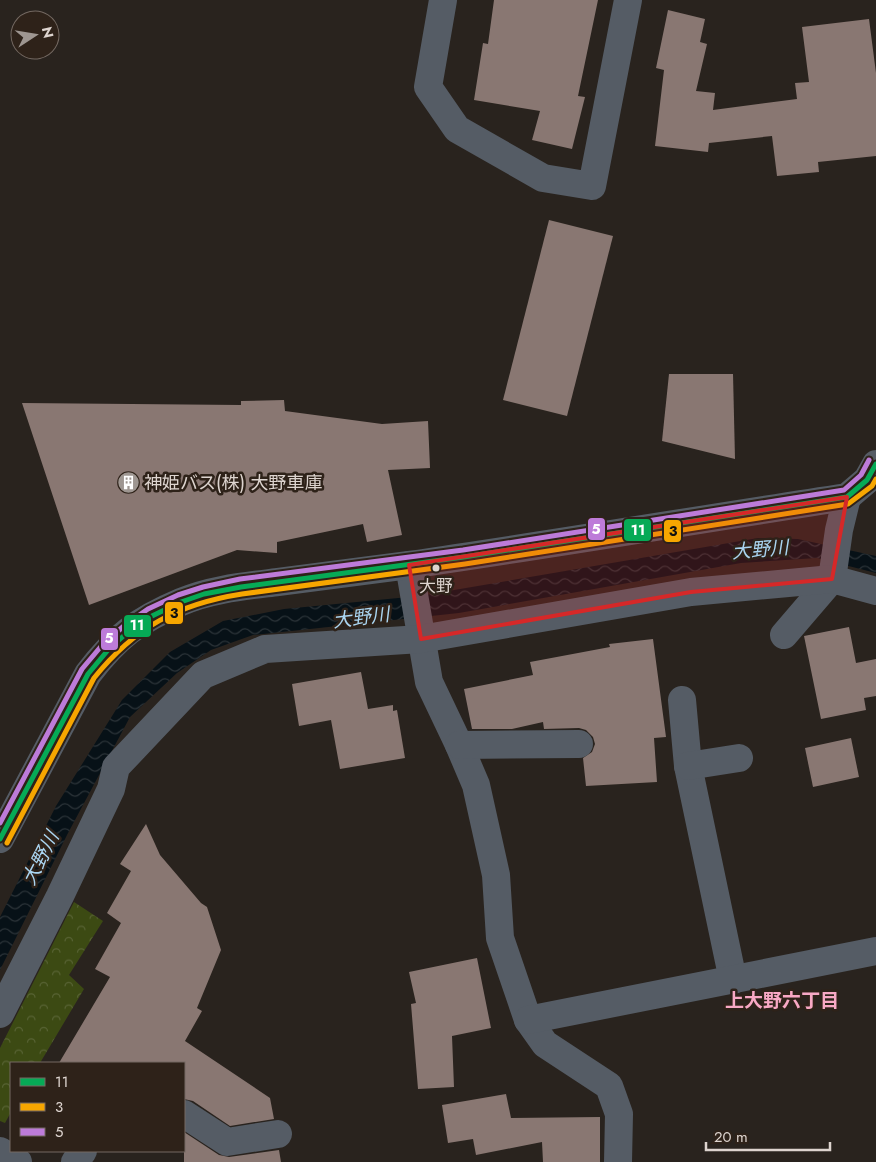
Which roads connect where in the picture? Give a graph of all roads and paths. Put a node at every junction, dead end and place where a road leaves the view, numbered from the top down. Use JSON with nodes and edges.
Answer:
{"nodes":[{"id":1,"x":443,"y":0,"type":"edge"},
{"id":2,"x":628,"y":0,"type":"edge"},
{"id":3,"x":876,"y":464,"type":"edge"},
{"id":4,"x":847,"y":497,"type":"junction"},
{"id":5,"x":408,"y":565,"type":"junction"},
{"id":6,"x":832,"y":579,"type":"junction"},
{"id":7,"x":876,"y":591,"type":"edge"},
{"id":8,"x":784,"y":634,"type":"dead end"},
{"id":9,"x":421,"y":639,"type":"junction"},
{"id":10,"x":682,"y":700,"type":"dead end"},
{"id":11,"x":579,"y":744,"type":"dead end"},
{"id":12,"x":459,"y":745,"type":"junction"},
{"id":13,"x":739,"y":758,"type":"dead end"},
{"id":14,"x":688,"y":766,"type":"junction"},
{"id":15,"x":0,"y":839,"type":"edge"},
{"id":16,"x":876,"y":951,"type":"edge"},
{"id":17,"x":733,"y":980,"type":"junction"},
{"id":18,"x":0,"y":1014,"type":"edge"},
{"id":19,"x":528,"y":1020,"type":"junction"},
{"id":20,"x":185,"y":1115,"type":"edge"},
{"id":21,"x":278,"y":1134,"type":"dead end"},
{"id":22,"x":0,"y":1151,"type":"edge"},
{"id":23,"x":18,"y":1162,"type":"edge"},
{"id":24,"x":618,"y":1162,"type":"edge"}],
"edges":[{"from":1,"to":2,"type":"street"},
{"from":3,"to":4,"type":"street"},
{"from":4,"to":5,"type":"street"},
{"from":4,"to":6,"type":"street"},
{"from":5,"to":9,"type":"street"},
{"from":5,"to":15,"type":"street"},
{"from":6,"to":7,"type":"street"},
{"from":6,"to":8,"type":"street"},
{"from":6,"to":9,"type":"street"},
{"from":9,"to":12,"type":"street"},
{"from":9,"to":18,"type":"street"},
{"from":10,"to":14,"type":"street"},
{"from":11,"to":12,"type":"street"},
{"from":12,"to":19,"type":"street"},
{"from":13,"to":14,"type":"street"},
{"from":14,"to":17,"type":"street"},
{"from":16,"to":17,"type":"street"},
{"from":17,"to":19,"type":"street"},
{"from":19,"to":24,"type":"street"},
{"from":20,"to":21,"type":"street"},
{"from":22,"to":23,"type":"street"}]}
